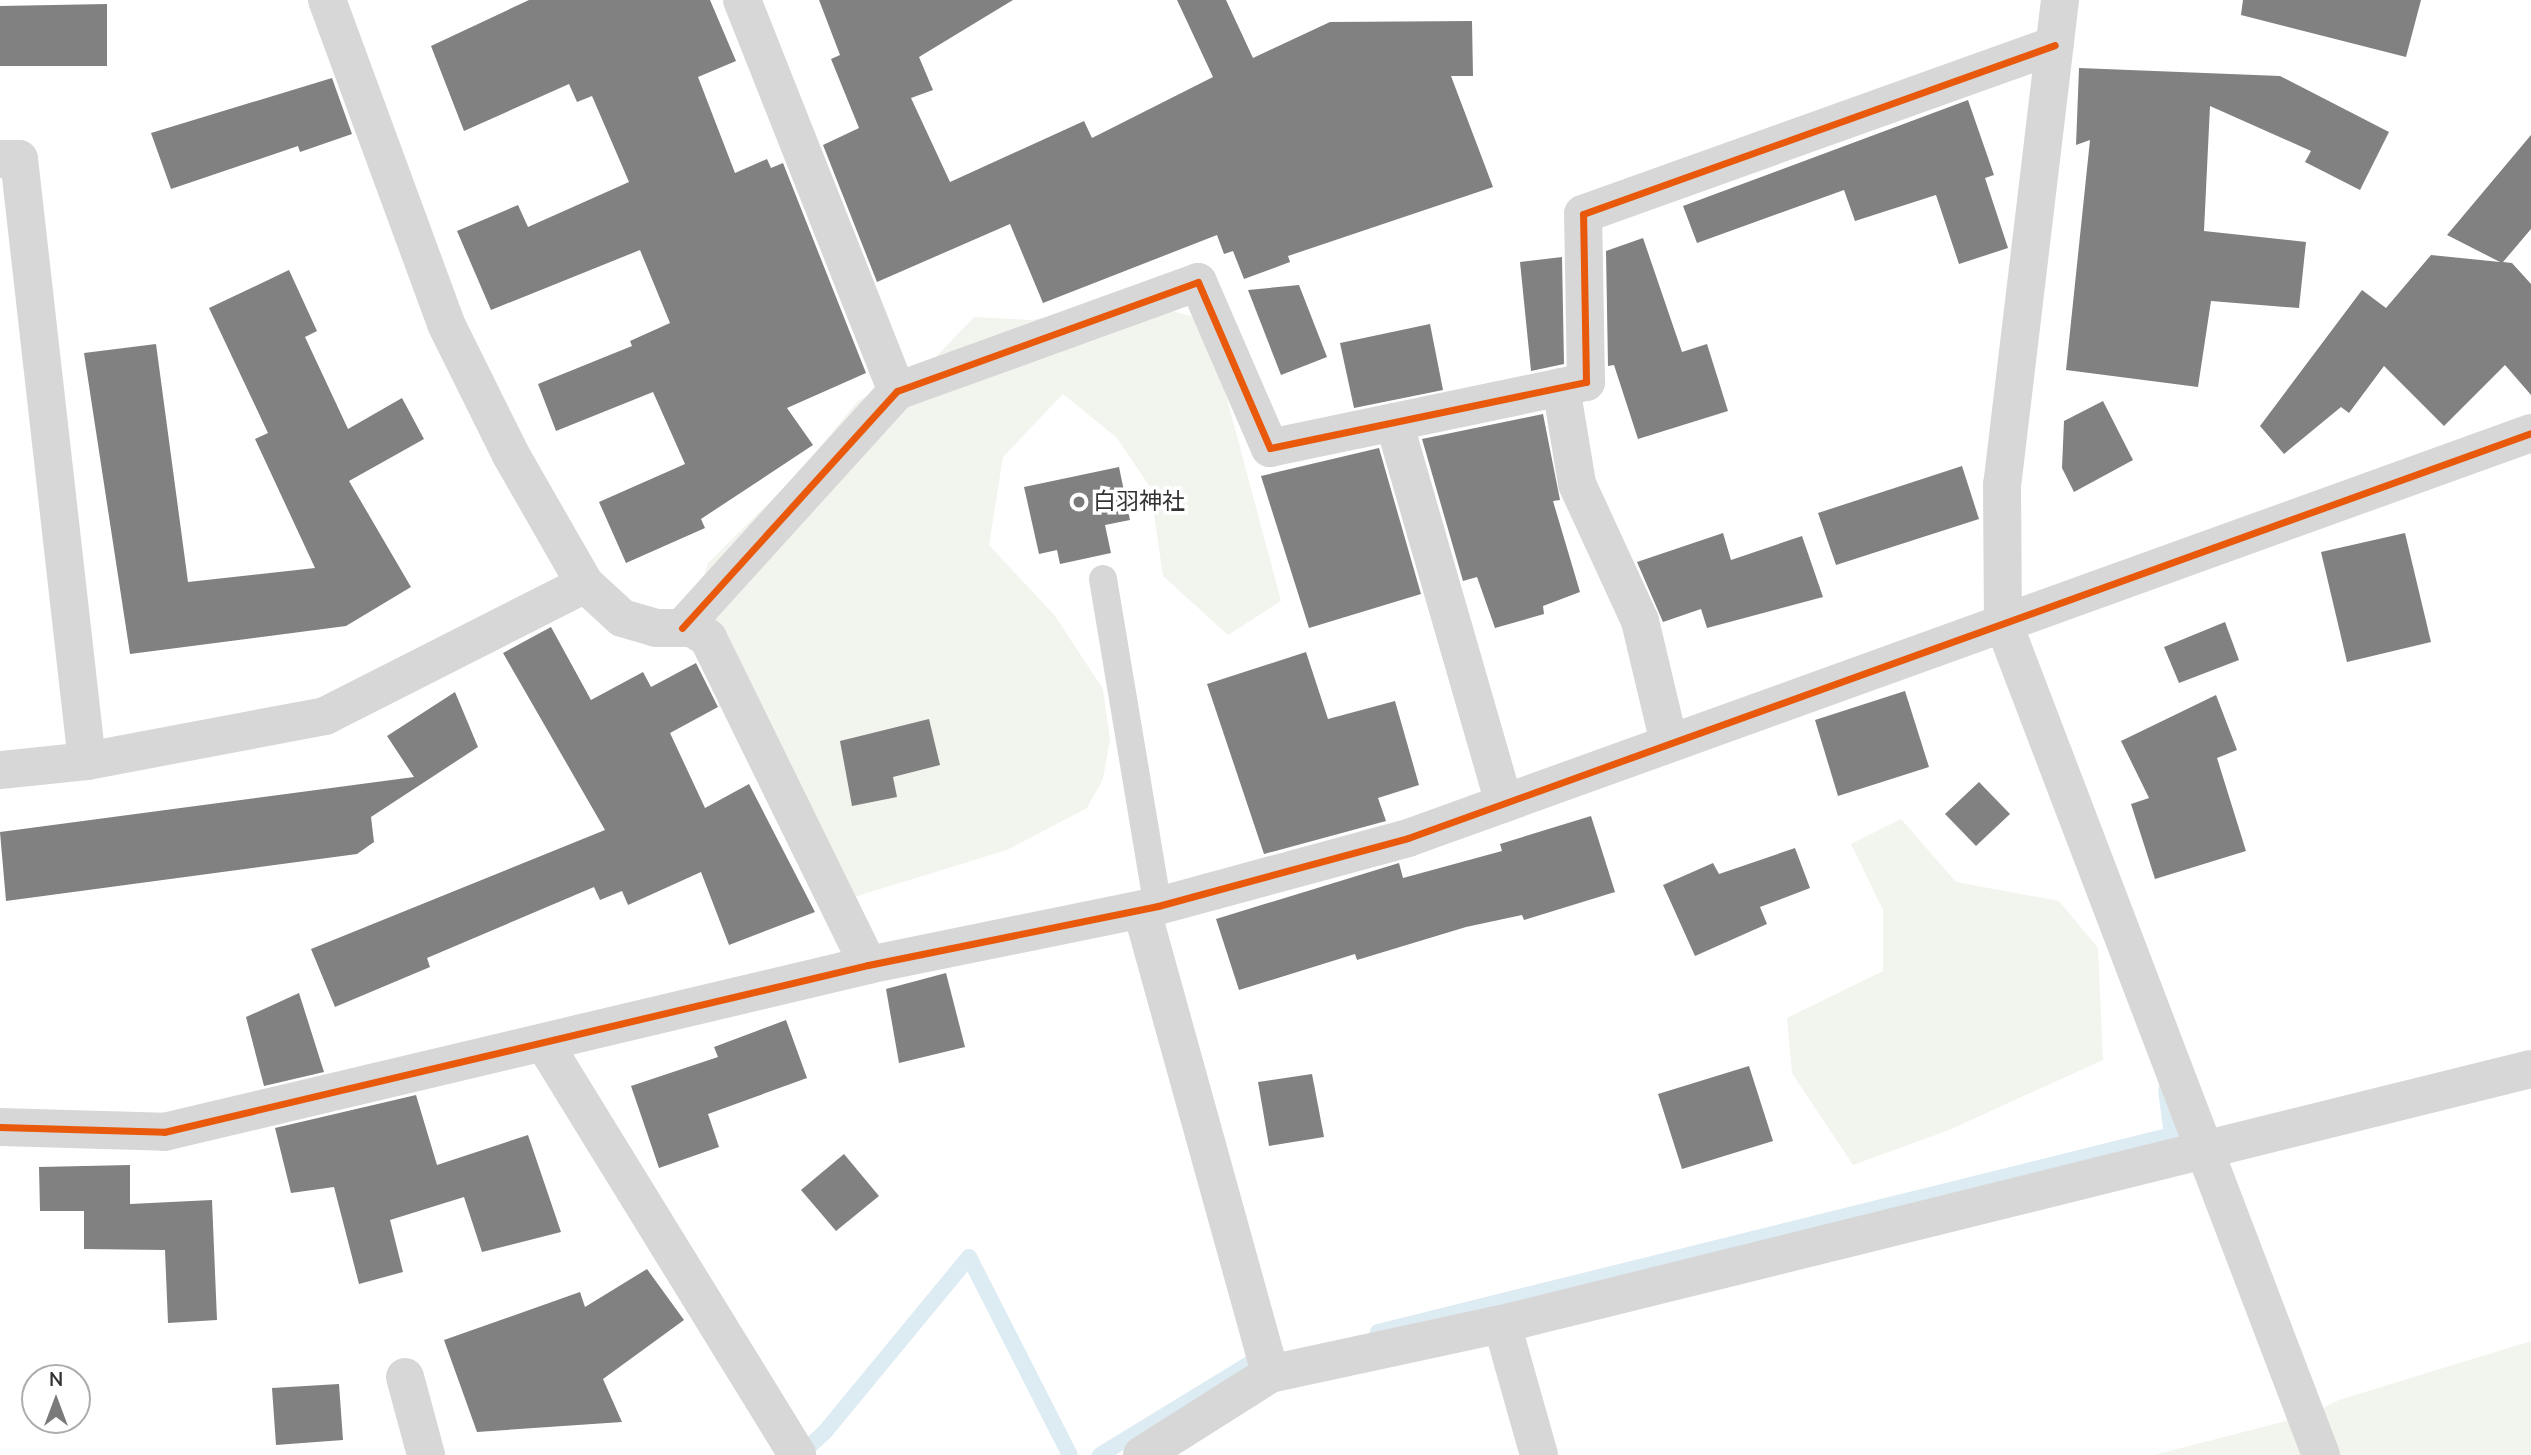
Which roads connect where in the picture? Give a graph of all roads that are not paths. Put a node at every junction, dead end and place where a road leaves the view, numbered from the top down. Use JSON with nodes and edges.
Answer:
{"nodes":[{"id":1,"x":327,"y":0,"type":"edge"},
{"id":2,"x":742,"y":0,"type":"edge"},
{"id":3,"x":2060,"y":0,"type":"edge"},
{"id":4,"x":2055,"y":45,"type":"junction"},
{"id":5,"x":0,"y":159,"type":"edge"},
{"id":6,"x":1561,"y":387,"type":"junction"},
{"id":7,"x":897,"y":391,"type":"junction"},
{"id":8,"x":1394,"y":422,"type":"junction"},
{"id":9,"x":2531,"y":433,"type":"edge"},
{"id":10,"x":1104,"y":579,"type":"dead end"},
{"id":11,"x":584,"y":584,"type":"junction"},
{"id":12,"x":2003,"y":622,"type":"junction"},
{"id":13,"x":682,"y":628,"type":"junction"},
{"id":14,"x":1668,"y":743,"type":"junction"},
{"id":15,"x":87,"y":761,"type":"junction"},
{"id":16,"x":0,"y":770,"type":"edge"},
{"id":17,"x":1504,"y":803,"type":"junction"},
{"id":18,"x":1150,"y":909,"type":"junction"},
{"id":19,"x":868,"y":965,"type":"junction"},
{"id":20,"x":544,"y":1043,"type":"junction"},
{"id":21,"x":2531,"y":1069,"type":"edge"},
{"id":22,"x":0,"y":1127,"type":"edge"},
{"id":23,"x":2206,"y":1149,"type":"junction"},
{"id":24,"x":1502,"y":1324,"type":"junction"},
{"id":25,"x":1270,"y":1374,"type":"junction"},
{"id":26,"x":405,"y":1377,"type":"dead end"},
{"id":27,"x":426,"y":1455,"type":"edge"},
{"id":28,"x":797,"y":1455,"type":"edge"},
{"id":29,"x":1143,"y":1455,"type":"edge"},
{"id":30,"x":1539,"y":1455,"type":"edge"},
{"id":31,"x":2321,"y":1455,"type":"edge"}],
"edges":[{"from":1,"to":11,"type":"street"},
{"from":2,"to":7,"type":"street"},
{"from":3,"to":4,"type":"street"},
{"from":4,"to":6,"type":"street"},
{"from":4,"to":12,"type":"street"},
{"from":5,"to":15,"type":"street"},
{"from":6,"to":8,"type":"street"},
{"from":6,"to":14,"type":"street"},
{"from":7,"to":8,"type":"street"},
{"from":7,"to":13,"type":"street"},
{"from":8,"to":17,"type":"street"},
{"from":9,"to":12,"type":"street"},
{"from":10,"to":18,"type":"lane"},
{"from":11,"to":13,"type":"street"},
{"from":11,"to":15,"type":"street"},
{"from":12,"to":14,"type":"street"},
{"from":12,"to":23,"type":"street"},
{"from":13,"to":19,"type":"street"},
{"from":14,"to":17,"type":"street"},
{"from":15,"to":16,"type":"street"},
{"from":17,"to":18,"type":"street"},
{"from":18,"to":19,"type":"street"},
{"from":18,"to":25,"type":"street"},
{"from":19,"to":20,"type":"street"},
{"from":20,"to":22,"type":"street"},
{"from":20,"to":28,"type":"street"},
{"from":21,"to":23,"type":"street"},
{"from":23,"to":24,"type":"street"},
{"from":23,"to":31,"type":"street"},
{"from":24,"to":25,"type":"street"},
{"from":24,"to":30,"type":"street"},
{"from":25,"to":29,"type":"street"},
{"from":26,"to":27,"type":"street"}]}
